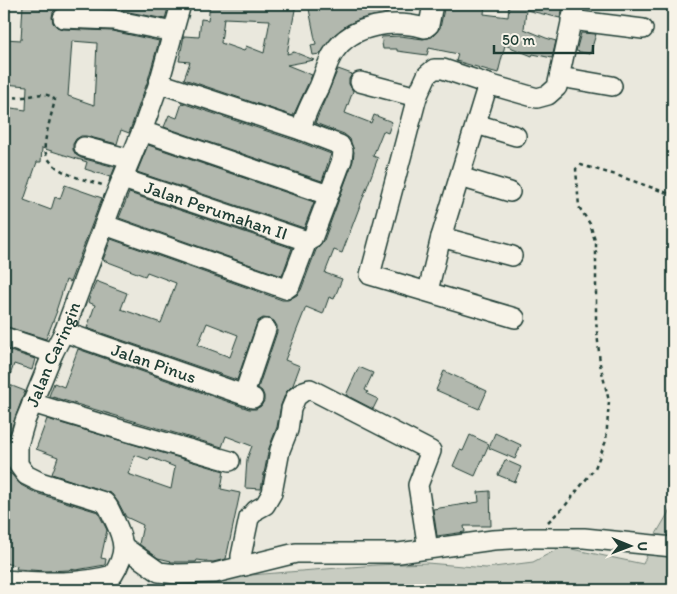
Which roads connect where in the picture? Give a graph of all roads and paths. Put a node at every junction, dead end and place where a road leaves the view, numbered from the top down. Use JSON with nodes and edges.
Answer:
{"nodes":[{"id":1,"x":181,"y":4,"type":"edge"},
{"id":2,"x":433,"y":4,"type":"edge"},
{"id":3,"x":573,"y":12,"type":"edge"},
{"id":4,"x":63,"y":18,"type":"dead end"},
{"id":5,"x":643,"y":29,"type":"dead end"},
{"id":6,"x":173,"y":32,"type":"junction"},
{"id":7,"x":560,"y":77,"type":"junction"},
{"id":8,"x":360,"y":82,"type":"dead end"},
{"id":9,"x":159,"y":83,"type":"junction"},
{"id":10,"x":488,"y":84,"type":"junction"},
{"id":11,"x":612,"y":86,"type":"dead end"},
{"id":12,"x":6,"y":97,"type":"dead end"},
{"id":13,"x":417,"y":97,"type":"junction"},
{"id":14,"x":476,"y":124,"type":"junction"},
{"id":15,"x":301,"y":130,"type":"junction"},
{"id":16,"x":142,"y":131,"type":"junction"},
{"id":17,"x":516,"y":136,"type":"dead end"},
{"id":18,"x":84,"y":147,"type":"dead end"},
{"id":19,"x":130,"y":160,"type":"junction"},
{"id":20,"x":460,"y":177,"type":"junction"},
{"id":21,"x":121,"y":185,"type":"junction"},
{"id":22,"x":510,"y":192,"type":"dead end"},
{"id":23,"x":328,"y":195,"type":"junction"},
{"id":24,"x":673,"y":195,"type":"edge"},
{"id":25,"x":105,"y":226,"type":"junction"},
{"id":26,"x":441,"y":237,"type":"junction"},
{"id":27,"x":307,"y":241,"type":"junction"},
{"id":28,"x":512,"y":256,"type":"dead end"},
{"id":29,"x":428,"y":291,"type":"junction"},
{"id":30,"x":515,"y":318,"type":"dead end"},
{"id":31,"x":266,"y":329,"type":"dead end"},
{"id":32,"x":64,"y":332,"type":"junction"},
{"id":33,"x":4,"y":337,"type":"edge"},
{"id":34,"x":52,"y":353,"type":"junction"},
{"id":35,"x":32,"y":403,"type":"junction"},
{"id":36,"x":11,"y":460,"type":"edge"},
{"id":37,"x":230,"y":461,"type":"dead end"},
{"id":38,"x":530,"y":538,"type":"junction"},
{"id":39,"x":124,"y":547,"type":"junction"},
{"id":40,"x":673,"y":547,"type":"edge"},
{"id":41,"x":428,"y":549,"type":"junction"},
{"id":42,"x":245,"y":566,"type":"junction"},
{"id":43,"x":4,"y":580,"type":"edge"}],
"edges":[{"from":1,"to":6,"type":"street","name":"Jalan Caringin"},
{"from":2,"to":15,"type":"street"},
{"from":3,"to":5,"type":"street"},
{"from":3,"to":7,"type":"street"},
{"from":4,"to":6,"type":"street"},
{"from":6,"to":9,"type":"street","name":"Jalan Caringin"},
{"from":7,"to":10,"type":"street"},
{"from":7,"to":11,"type":"street"},
{"from":8,"to":13,"type":"street"},
{"from":9,"to":15,"type":"street"},
{"from":9,"to":16,"type":"street","name":"Jalan Caringin"},
{"from":10,"to":13,"type":"street"},
{"from":10,"to":14,"type":"street"},
{"from":12,"to":21,"type":"path"},
{"from":13,"to":29,"type":"street"},
{"from":14,"to":17,"type":"street"},
{"from":14,"to":20,"type":"street"},
{"from":15,"to":23,"type":"street"},
{"from":16,"to":19,"type":"street","name":"Jalan Caringin"},
{"from":16,"to":23,"type":"street"},
{"from":18,"to":19,"type":"street"},
{"from":19,"to":21,"type":"street","name":"Jalan Caringin"},
{"from":20,"to":22,"type":"street"},
{"from":20,"to":26,"type":"street"},
{"from":21,"to":25,"type":"street","name":"Jalan Caringin"},
{"from":21,"to":27,"type":"street","name":"Jalan Perumahan II"},
{"from":23,"to":27,"type":"street"},
{"from":24,"to":38,"type":"path"},
{"from":25,"to":27,"type":"street"},
{"from":25,"to":32,"type":"street","name":"Jalan Caringin"},
{"from":26,"to":28,"type":"street"},
{"from":26,"to":29,"type":"street"},
{"from":29,"to":30,"type":"street"},
{"from":31,"to":32,"type":"street","name":"Jalan Pinus"},
{"from":32,"to":34,"type":"street","name":"Jalan Caringin"},
{"from":33,"to":34,"type":"street"},
{"from":34,"to":35,"type":"street","name":"Jalan Caringin"},
{"from":35,"to":36,"type":"street","name":"Jalan Caringin"},
{"from":35,"to":37,"type":"street"},
{"from":36,"to":39,"type":"street","name":"Jalan Caringin"},
{"from":38,"to":40,"type":"street"},
{"from":38,"to":41,"type":"street"},
{"from":39,"to":42,"type":"street"},
{"from":39,"to":43,"type":"street"},
{"from":41,"to":42,"type":"street"},
{"from":41,"to":42,"type":"street"}]}
